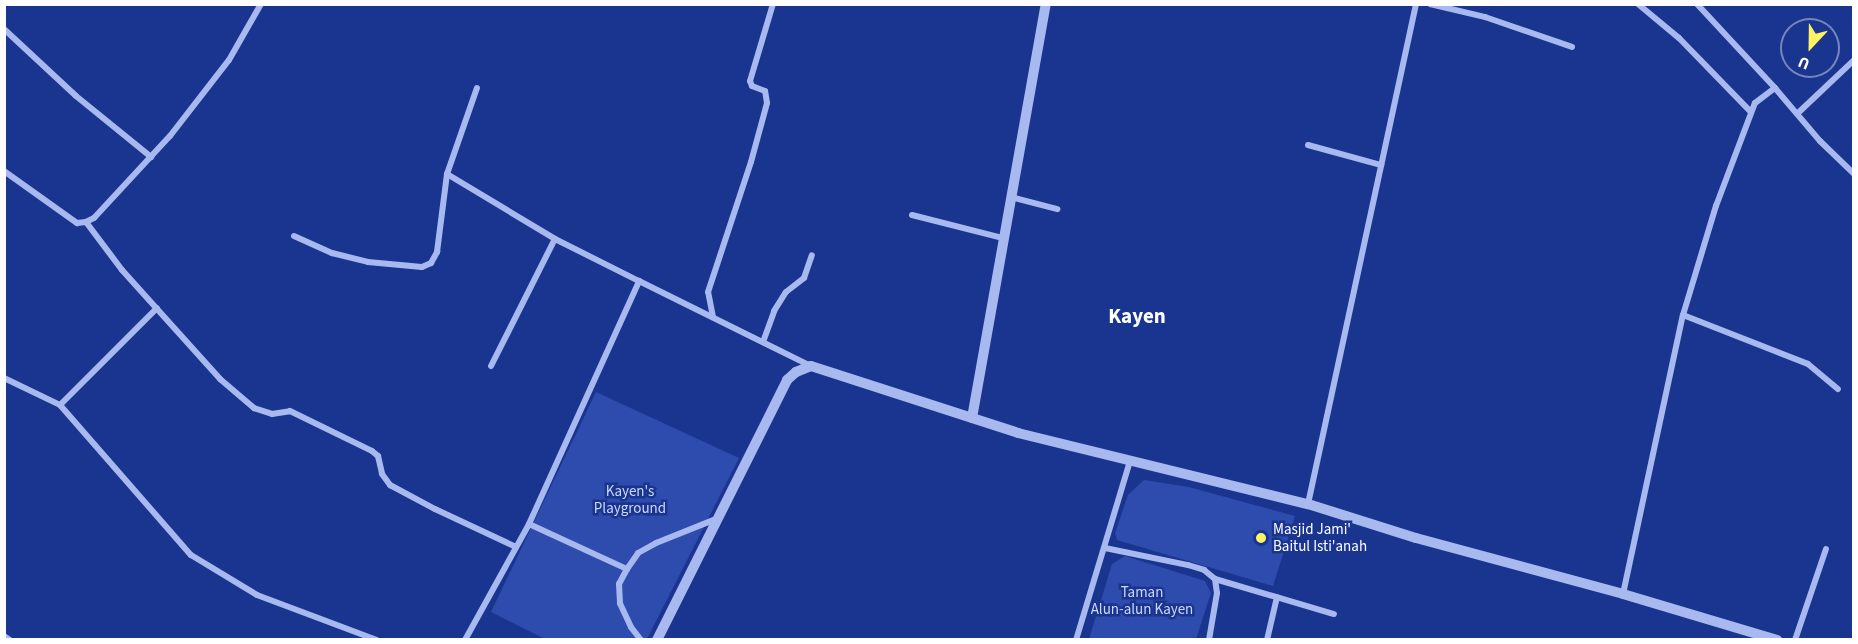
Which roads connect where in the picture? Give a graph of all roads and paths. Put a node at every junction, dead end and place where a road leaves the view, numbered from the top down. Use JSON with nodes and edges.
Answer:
{"nodes":[{"id":1,"x":261,"y":4,"type":"edge"},
{"id":2,"x":773,"y":4,"type":"edge"},
{"id":3,"x":1046,"y":4,"type":"edge"},
{"id":4,"x":1416,"y":4,"type":"edge"},
{"id":5,"x":1431,"y":4,"type":"edge"},
{"id":6,"x":1638,"y":4,"type":"edge"},
{"id":7,"x":1697,"y":4,"type":"edge"},
{"id":8,"x":4,"y":29,"type":"edge"},
{"id":9,"x":1572,"y":47,"type":"dead end"},
{"id":10,"x":1854,"y":60,"type":"edge"},
{"id":11,"x":477,"y":88,"type":"dead end"},
{"id":12,"x":1775,"y":88,"type":"junction"},
{"id":13,"x":1751,"y":112,"type":"junction"},
{"id":14,"x":1798,"y":113,"type":"junction"},
{"id":15,"x":1308,"y":145,"type":"dead end"},
{"id":16,"x":151,"y":157,"type":"junction"},
{"id":17,"x":1381,"y":165,"type":"junction"},
{"id":18,"x":4,"y":171,"type":"edge"},
{"id":19,"x":447,"y":174,"type":"junction"},
{"id":20,"x":1854,"y":174,"type":"edge"},
{"id":21,"x":1010,"y":197,"type":"junction"},
{"id":22,"x":1057,"y":209,"type":"dead end"},
{"id":23,"x":912,"y":215,"type":"dead end"},
{"id":24,"x":86,"y":222,"type":"junction"},
{"id":25,"x":294,"y":236,"type":"dead end"},
{"id":26,"x":1004,"y":238,"type":"junction"},
{"id":27,"x":555,"y":239,"type":"junction"},
{"id":28,"x":812,"y":255,"type":"dead end"},
{"id":29,"x":639,"y":281,"type":"junction"},
{"id":30,"x":157,"y":308,"type":"junction"},
{"id":31,"x":1683,"y":315,"type":"junction"},
{"id":32,"x":713,"y":317,"type":"junction"},
{"id":33,"x":763,"y":342,"type":"junction"},
{"id":34,"x":491,"y":366,"type":"dead end"},
{"id":35,"x":811,"y":366,"type":"junction"},
{"id":36,"x":4,"y":378,"type":"edge"},
{"id":37,"x":1839,"y":389,"type":"dead end"},
{"id":38,"x":60,"y":405,"type":"junction"},
{"id":39,"x":972,"y":418,"type":"junction"},
{"id":40,"x":1130,"y":460,"type":"junction"},
{"id":41,"x":1308,"y":504,"type":"junction"},
{"id":42,"x":717,"y":519,"type":"junction"},
{"id":43,"x":529,"y":524,"type":"junction"},
{"id":44,"x":516,"y":547,"type":"junction"},
{"id":45,"x":1105,"y":548,"type":"junction"},
{"id":46,"x":1826,"y":549,"type":"dead end"},
{"id":47,"x":627,"y":568,"type":"junction"},
{"id":48,"x":1215,"y":579,"type":"junction"},
{"id":49,"x":1623,"y":594,"type":"junction"},
{"id":50,"x":1277,"y":597,"type":"junction"},
{"id":51,"x":1335,"y":614,"type":"dead end"},
{"id":52,"x":4,"y":636,"type":"edge"},
{"id":53,"x":10,"y":639,"type":"edge"},
{"id":54,"x":377,"y":639,"type":"edge"},
{"id":55,"x":465,"y":639,"type":"edge"},
{"id":56,"x":641,"y":639,"type":"edge"},
{"id":57,"x":657,"y":639,"type":"edge"},
{"id":58,"x":1076,"y":639,"type":"edge"},
{"id":59,"x":1209,"y":639,"type":"edge"},
{"id":60,"x":1267,"y":639,"type":"edge"},
{"id":61,"x":1777,"y":639,"type":"edge"},
{"id":62,"x":1795,"y":639,"type":"edge"}],
"edges":[{"from":1,"to":16,"type":"street"},
{"from":2,"to":32,"type":"street"},
{"from":3,"to":21,"type":"street"},
{"from":4,"to":17,"type":"street"},
{"from":5,"to":9,"type":"street"},
{"from":6,"to":13,"type":"street"},
{"from":7,"to":12,"type":"street"},
{"from":8,"to":16,"type":"street"},
{"from":10,"to":14,"type":"street"},
{"from":11,"to":19,"type":"street"},
{"from":12,"to":13,"type":"street"},
{"from":12,"to":14,"type":"street"},
{"from":13,"to":31,"type":"street"},
{"from":14,"to":20,"type":"street"},
{"from":15,"to":17,"type":"street"},
{"from":16,"to":24,"type":"street"},
{"from":17,"to":41,"type":"street"},
{"from":18,"to":24,"type":"street"},
{"from":19,"to":25,"type":"street"},
{"from":19,"to":27,"type":"street"},
{"from":21,"to":22,"type":"street"},
{"from":21,"to":26,"type":"street"},
{"from":23,"to":26,"type":"street"},
{"from":24,"to":30,"type":"street"},
{"from":26,"to":39,"type":"street"},
{"from":27,"to":29,"type":"street"},
{"from":27,"to":34,"type":"street"},
{"from":28,"to":33,"type":"street"},
{"from":29,"to":32,"type":"street"},
{"from":29,"to":43,"type":"street"},
{"from":30,"to":38,"type":"street"},
{"from":30,"to":44,"type":"street"},
{"from":31,"to":37,"type":"street"},
{"from":31,"to":49,"type":"street"},
{"from":32,"to":33,"type":"street"},
{"from":33,"to":35,"type":"street"},
{"from":35,"to":39,"type":"street"},
{"from":35,"to":42,"type":"street"},
{"from":36,"to":38,"type":"street"},
{"from":38,"to":54,"type":"street"},
{"from":39,"to":40,"type":"street"},
{"from":40,"to":41,"type":"street"},
{"from":40,"to":45,"type":"street"},
{"from":41,"to":49,"type":"street"},
{"from":42,"to":47,"type":"street"},
{"from":42,"to":57,"type":"street"},
{"from":43,"to":44,"type":"street"},
{"from":43,"to":47,"type":"street"},
{"from":44,"to":55,"type":"street"},
{"from":45,"to":48,"type":"street"},
{"from":45,"to":58,"type":"street"},
{"from":46,"to":62,"type":"street"},
{"from":47,"to":56,"type":"street"},
{"from":48,"to":50,"type":"street"},
{"from":48,"to":59,"type":"street"},
{"from":49,"to":61,"type":"street"},
{"from":50,"to":51,"type":"street"},
{"from":50,"to":60,"type":"street"},
{"from":52,"to":53,"type":"street"}]}
